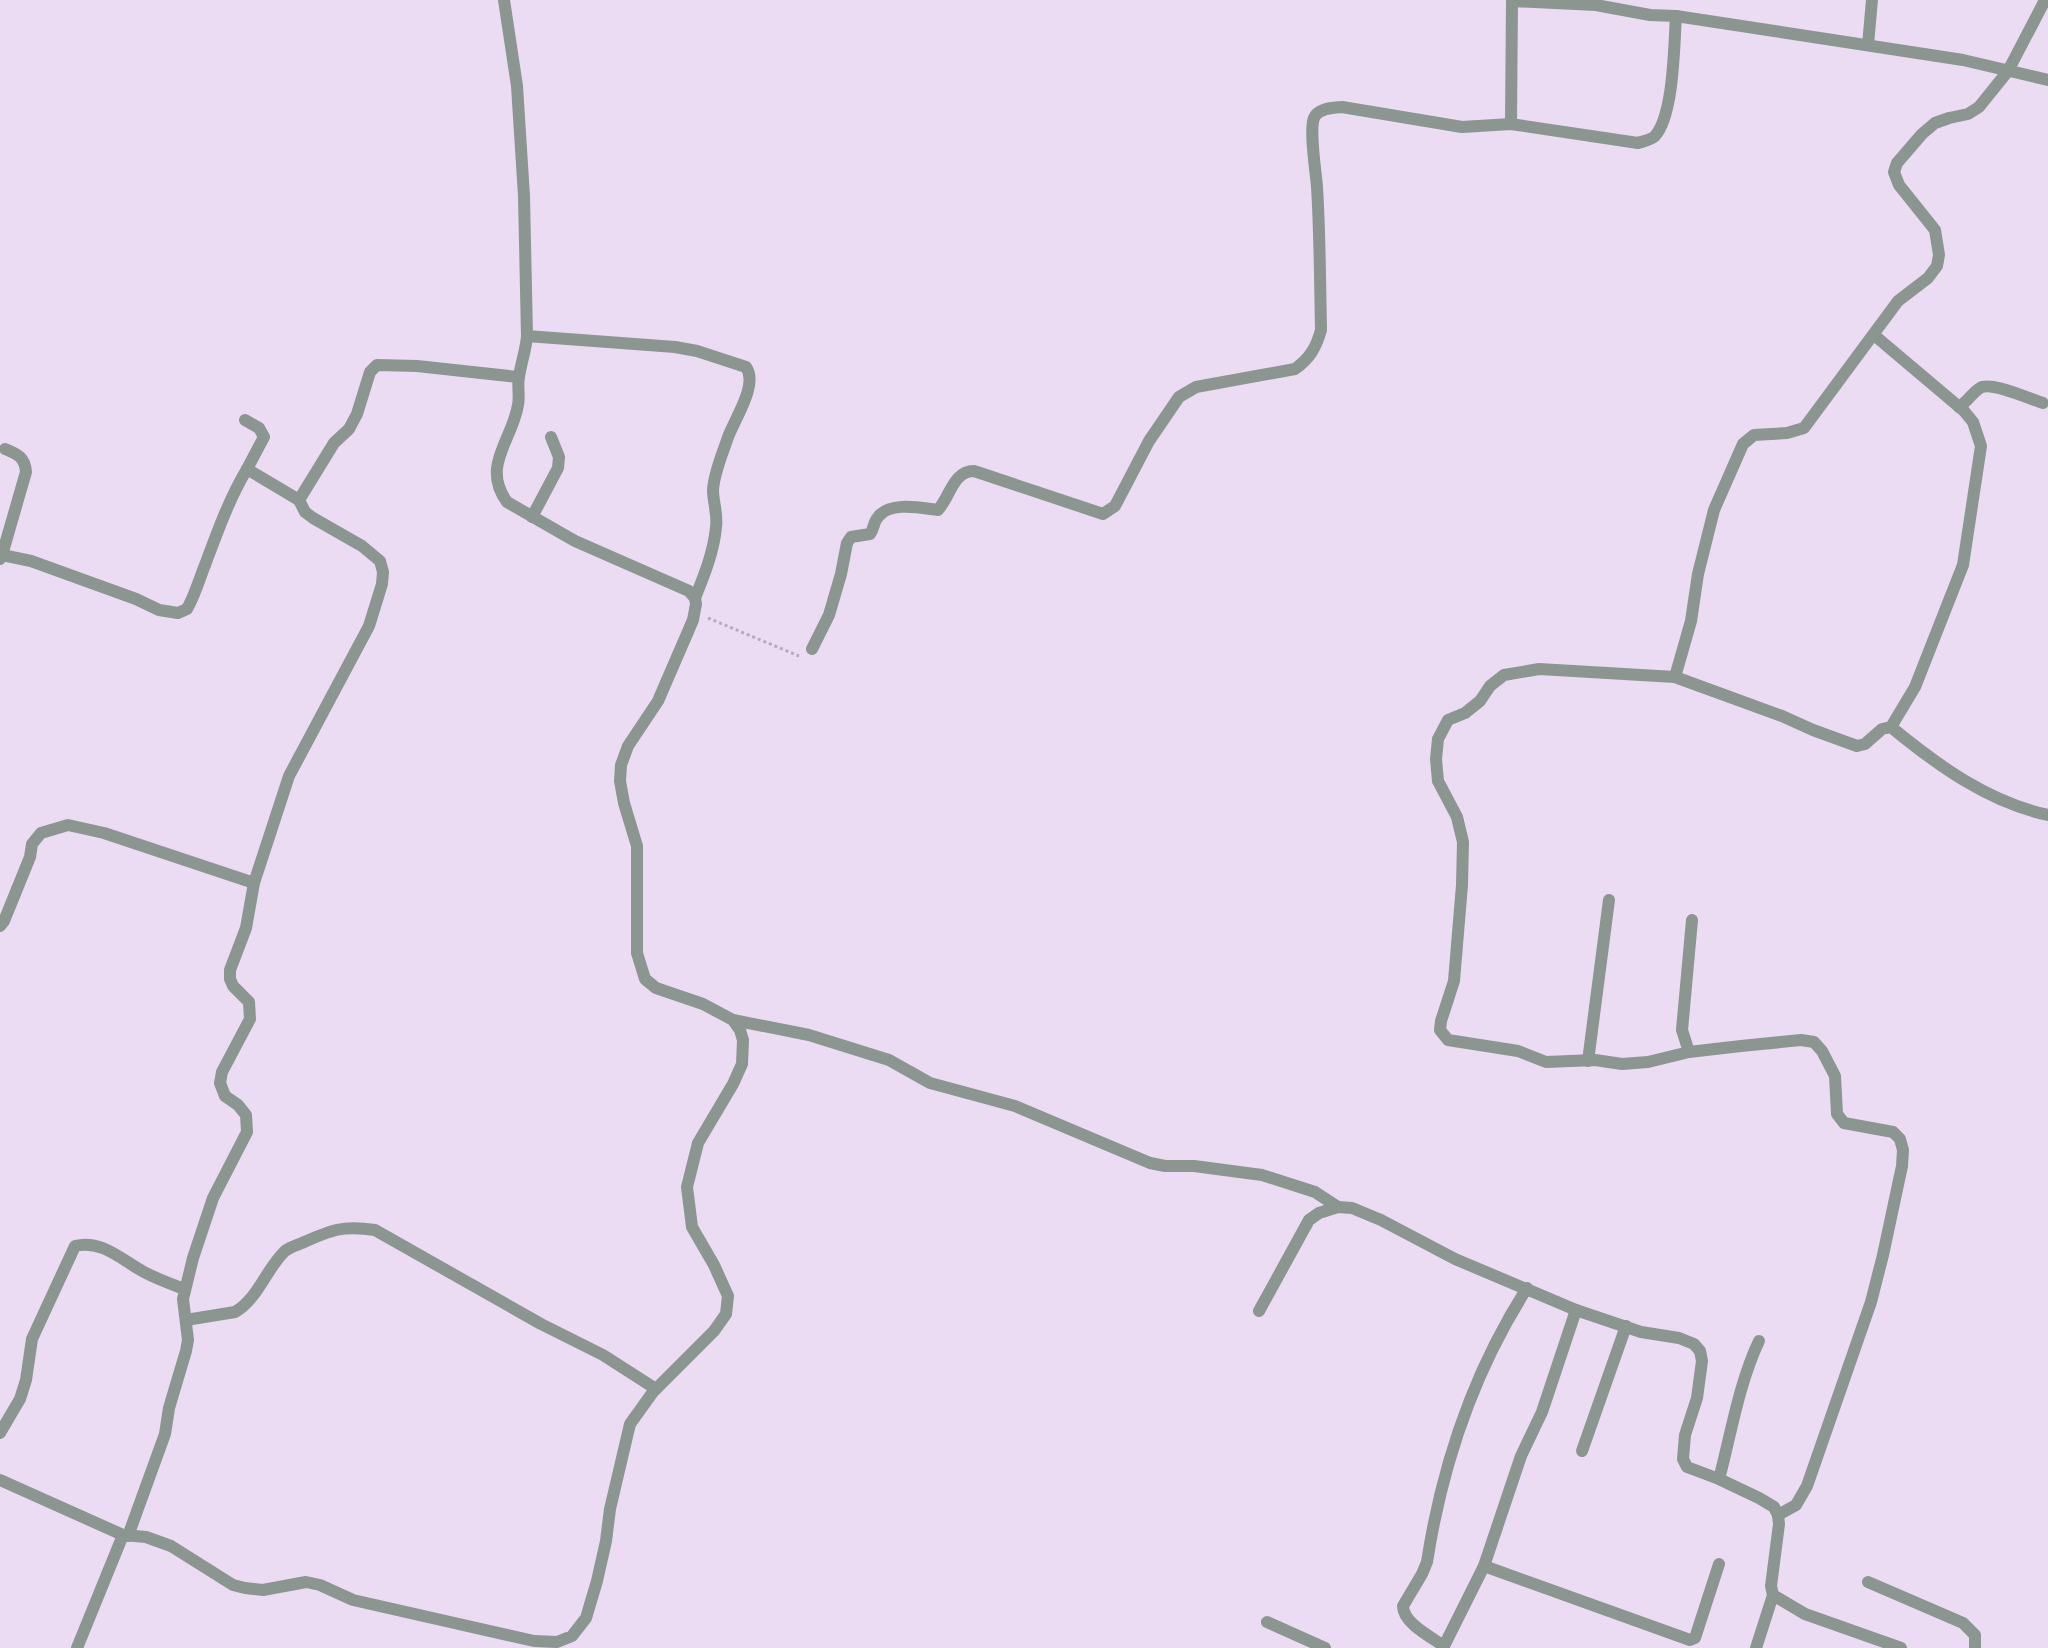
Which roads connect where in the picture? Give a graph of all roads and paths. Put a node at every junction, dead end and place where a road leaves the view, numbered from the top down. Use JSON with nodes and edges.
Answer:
{"nodes":[{"id":1,"x":504,"y":0,"type":"edge"},
{"id":2,"x":1512,"y":0,"type":"edge"},
{"id":3,"x":1872,"y":0,"type":"edge"},
{"id":4,"x":2045,"y":0,"type":"edge"},
{"id":5,"x":1676,"y":16,"type":"junction"},
{"id":6,"x":1868,"y":45,"type":"junction"},
{"id":7,"x":2008,"y":70,"type":"junction"},
{"id":8,"x":2048,"y":80,"type":"edge"},
{"id":9,"x":1511,"y":124,"type":"junction"},
{"id":10,"x":1874,"y":335,"type":"junction"},
{"id":11,"x":527,"y":336,"type":"junction"},
{"id":12,"x":518,"y":378,"type":"junction"},
{"id":13,"x":2043,"y":403,"type":"dead end"},
{"id":14,"x":1959,"y":407,"type":"junction"},
{"id":15,"x":245,"y":420,"type":"dead end"},
{"id":16,"x":551,"y":437,"type":"dead end"},
{"id":17,"x":4,"y":449,"type":"dead end"},
{"id":18,"x":247,"y":469,"type":"junction"},
{"id":19,"x":299,"y":500,"type":"junction"},
{"id":20,"x":532,"y":517,"type":"junction"},
{"id":21,"x":4,"y":533,"type":"edge"},
{"id":22,"x":1,"y":557,"type":"edge"},
{"id":23,"x":695,"y":598,"type":"junction"},
{"id":24,"x":695,"y":613,"type":"junction"},
{"id":25,"x":812,"y":649,"type":"joint"},
{"id":26,"x":1675,"y":677,"type":"junction"},
{"id":27,"x":1891,"y":727,"type":"junction"},
{"id":28,"x":2048,"y":815,"type":"edge"},
{"id":29,"x":254,"y":883,"type":"junction"},
{"id":30,"x":1609,"y":900,"type":"dead end"},
{"id":31,"x":1692,"y":920,"type":"dead end"},
{"id":32,"x":0,"y":926,"type":"edge"},
{"id":33,"x":733,"y":1020,"type":"junction"},
{"id":34,"x":1689,"y":1052,"type":"junction"},
{"id":35,"x":1588,"y":1061,"type":"junction"},
{"id":36,"x":1338,"y":1207,"type":"junction"},
{"id":37,"x":1527,"y":1288,"type":"junction"},
{"id":38,"x":184,"y":1289,"type":"junction"},
{"id":39,"x":1576,"y":1310,"type":"junction"},
{"id":40,"x":1259,"y":1311,"type":"dead end"},
{"id":41,"x":186,"y":1320,"type":"junction"},
{"id":42,"x":1626,"y":1326,"type":"junction"},
{"id":43,"x":1759,"y":1341,"type":"dead end"},
{"id":44,"x":656,"y":1389,"type":"junction"},
{"id":45,"x":0,"y":1433,"type":"edge"},
{"id":46,"x":1582,"y":1451,"type":"dead end"},
{"id":47,"x":1719,"y":1479,"type":"junction"},
{"id":48,"x":0,"y":1480,"type":"edge"},
{"id":49,"x":1778,"y":1515,"type":"junction"},
{"id":50,"x":126,"y":1535,"type":"junction"},
{"id":51,"x":1719,"y":1564,"type":"dead end"},
{"id":52,"x":1484,"y":1566,"type":"junction"},
{"id":53,"x":1868,"y":1582,"type":"dead end"},
{"id":54,"x":1773,"y":1595,"type":"junction"},
{"id":55,"x":1268,"y":1622,"type":"dead end"},
{"id":56,"x":534,"y":1644,"type":"edge"},
{"id":57,"x":1443,"y":1647,"type":"edge"},
{"id":58,"x":77,"y":1648,"type":"edge"},
{"id":59,"x":1325,"y":1648,"type":"edge"},
{"id":60,"x":1756,"y":1648,"type":"edge"},
{"id":61,"x":1901,"y":1648,"type":"edge"},
{"id":62,"x":1975,"y":1648,"type":"edge"}],
"edges":[{"from":1,"to":11,"type":"street"},
{"from":2,"to":5,"type":"street"},
{"from":2,"to":9,"type":"street"},
{"from":3,"to":6,"type":"street"},
{"from":4,"to":7,"type":"street"},
{"from":5,"to":6,"type":"street"},
{"from":5,"to":9,"type":"street"},
{"from":6,"to":7,"type":"street"},
{"from":7,"to":8,"type":"street"},
{"from":7,"to":10,"type":"street"},
{"from":9,"to":25,"type":"street"},
{"from":10,"to":14,"type":"street"},
{"from":10,"to":26,"type":"street"},
{"from":11,"to":12,"type":"street"},
{"from":11,"to":23,"type":"street"},
{"from":12,"to":19,"type":"street"},
{"from":12,"to":20,"type":"street"},
{"from":13,"to":14,"type":"street"},
{"from":14,"to":27,"type":"street"},
{"from":15,"to":18,"type":"street"},
{"from":16,"to":20,"type":"street"},
{"from":17,"to":21,"type":"street"},
{"from":18,"to":19,"type":"street"},
{"from":18,"to":22,"type":"street"},
{"from":19,"to":29,"type":"street"},
{"from":20,"to":23,"type":"street"},
{"from":21,"to":22,"type":"street"},
{"from":23,"to":24,"type":"street"},
{"from":24,"to":25,"type":"path"},
{"from":24,"to":33,"type":"street"},
{"from":26,"to":27,"type":"street"},
{"from":26,"to":35,"type":"street"},
{"from":27,"to":28,"type":"street"},
{"from":29,"to":32,"type":"street"},
{"from":29,"to":38,"type":"street"},
{"from":30,"to":35,"type":"street"},
{"from":31,"to":34,"type":"street"},
{"from":33,"to":36,"type":"street"},
{"from":33,"to":44,"type":"street"},
{"from":34,"to":35,"type":"street"},
{"from":34,"to":49,"type":"street"},
{"from":36,"to":37,"type":"street"},
{"from":36,"to":40,"type":"street"},
{"from":37,"to":39,"type":"street"},
{"from":37,"to":57,"type":"street"},
{"from":38,"to":41,"type":"street"},
{"from":38,"to":45,"type":"street"},
{"from":39,"to":42,"type":"street"},
{"from":39,"to":52,"type":"street"},
{"from":41,"to":44,"type":"street"},
{"from":41,"to":50,"type":"street"},
{"from":42,"to":46,"type":"street"},
{"from":42,"to":47,"type":"street"},
{"from":43,"to":47,"type":"street"},
{"from":44,"to":56,"type":"street"},
{"from":47,"to":49,"type":"street"},
{"from":48,"to":50,"type":"street"},
{"from":49,"to":54,"type":"street"},
{"from":50,"to":56,"type":"street"},
{"from":50,"to":58,"type":"street"},
{"from":51,"to":52,"type":"street"},
{"from":52,"to":57,"type":"street"},
{"from":53,"to":62,"type":"street"},
{"from":54,"to":60,"type":"street"},
{"from":54,"to":61,"type":"street"},
{"from":55,"to":59,"type":"street"}]}
